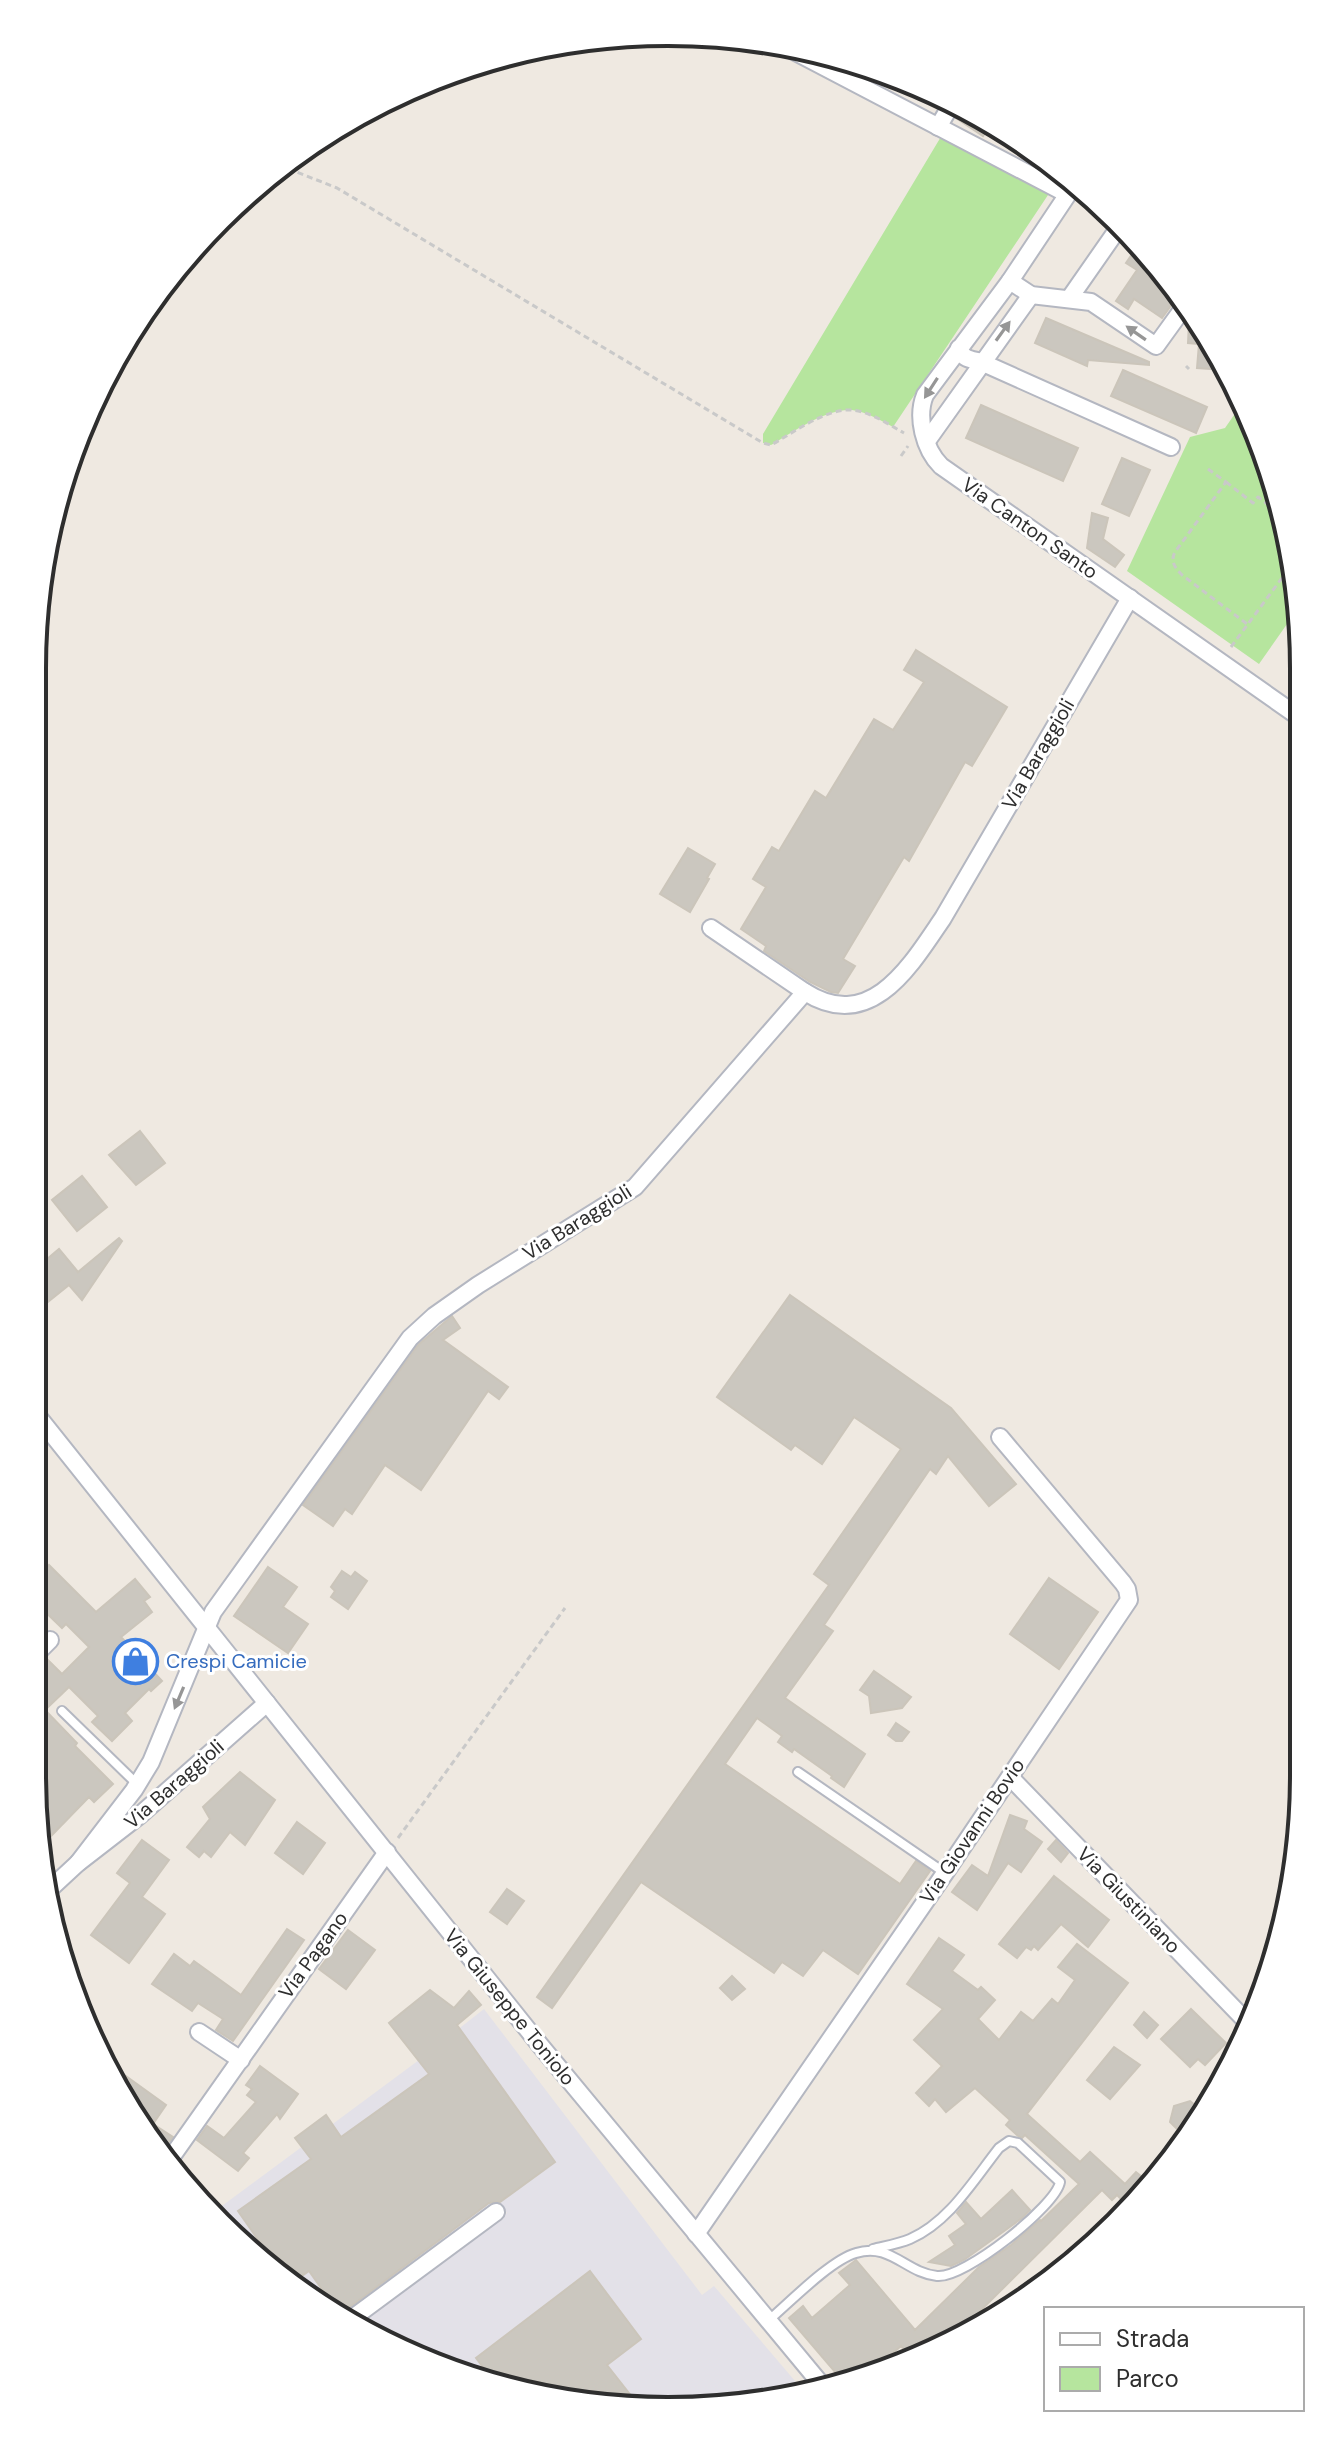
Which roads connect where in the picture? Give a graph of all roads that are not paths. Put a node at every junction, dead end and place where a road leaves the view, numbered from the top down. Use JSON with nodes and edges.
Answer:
{"nodes":[{"id":1,"x":820,"y":65,"type":"edge"},
{"id":2,"x":947,"y":112,"type":"edge"},
{"id":3,"x":938,"y":127,"type":"junction"},
{"id":4,"x":1058,"y":184,"type":"edge"},
{"id":5,"x":1069,"y":193,"type":"edge"},
{"id":6,"x":1114,"y":234,"type":"edge"},
{"id":7,"x":1010,"y":281,"type":"junction"},
{"id":8,"x":1031,"y":295,"type":"junction"},
{"id":9,"x":1069,"y":299,"type":"junction"},
{"id":10,"x":1179,"y":314,"type":"edge"},
{"id":11,"x":959,"y":348,"type":"junction"},
{"id":12,"x":981,"y":362,"type":"junction"},
{"id":13,"x":920,"y":440,"type":"junction"},
{"id":14,"x":1171,"y":447,"type":"dead end"},
{"id":15,"x":1130,"y":598,"type":"junction"},
{"id":16,"x":1290,"y":711,"type":"edge"},
{"id":17,"x":711,"y":928,"type":"dead end"},
{"id":18,"x":805,"y":992,"type":"junction"},
{"id":19,"x":46,"y":1426,"type":"edge"},
{"id":20,"x":1000,"y":1437,"type":"dead end"},
{"id":21,"x":206,"y":1625,"type":"junction"},
{"id":22,"x":50,"y":1640,"type":"dead end"},
{"id":23,"x":46,"y":1644,"type":"edge"},
{"id":24,"x":267,"y":1703,"type":"junction"},
{"id":25,"x":62,"y":1711,"type":"dead end"},
{"id":26,"x":798,"y":1772,"type":"dead end"},
{"id":27,"x":1010,"y":1777,"type":"junction"},
{"id":28,"x":138,"y":1785,"type":"junction"},
{"id":29,"x":387,"y":1852,"type":"junction"},
{"id":30,"x":78,"y":1863,"type":"junction"},
{"id":31,"x":945,"y":1873,"type":"junction"},
{"id":32,"x":56,"y":1884,"type":"edge"},
{"id":33,"x":1241,"y":2016,"type":"edge"},
{"id":34,"x":199,"y":2032,"type":"dead end"},
{"id":35,"x":241,"y":2060,"type":"junction"},
{"id":36,"x":174,"y":2153,"type":"edge"},
{"id":37,"x":496,"y":2212,"type":"dead end"},
{"id":38,"x":696,"y":2234,"type":"junction"},
{"id":39,"x":873,"y":2249,"type":"junction"},
{"id":40,"x":358,"y":2314,"type":"edge"},
{"id":41,"x":768,"y":2321,"type":"junction"},
{"id":42,"x":817,"y":2379,"type":"edge"}],
"edges":[{"from":1,"to":3,"type":"street"},
{"from":2,"to":3,"type":"street"},
{"from":3,"to":4,"type":"street"},
{"from":5,"to":7,"type":"street","name":"Via Canton Santo"},
{"from":6,"to":9,"type":"street"},
{"from":7,"to":8,"type":"street"},
{"from":7,"to":11,"type":"street","name":"Via Canton Santo"},
{"from":8,"to":9,"type":"street"},
{"from":12,"to":8,"type":"street","one_way":true},
{"from":10,"to":9,"type":"street","one_way":true},
{"from":11,"to":12,"type":"street"},
{"from":11,"to":13,"type":"street","name":"Via Canton Santo","one_way":true},
{"from":12,"to":13,"type":"street"},
{"from":12,"to":14,"type":"street"},
{"from":13,"to":15,"type":"street","name":"Via Canton Santo"},
{"from":15,"to":16,"type":"street","name":"Via Canton Santo"},
{"from":15,"to":18,"type":"street","name":"Via Baraggioli"},
{"from":17,"to":18,"type":"street"},
{"from":18,"to":21,"type":"street","name":"Via Baraggioli"},
{"from":19,"to":21,"type":"street","name":"Via Giuseppe Toniolo"},
{"from":20,"to":27,"type":"street","name":"Via Giovanni Bovio"},
{"from":21,"to":24,"type":"street","name":"Via Giuseppe Toniolo"},
{"from":21,"to":28,"type":"street","name":"Via Baraggioli","one_way":true},
{"from":22,"to":23,"type":"street"},
{"from":24,"to":29,"type":"street","name":"Via Giuseppe Toniolo"},
{"from":24,"to":30,"type":"street","name":"Via Baraggioli"},
{"from":25,"to":28,"type":"lane"},
{"from":26,"to":31,"type":"lane"},
{"from":27,"to":31,"type":"street","name":"Via Giovanni Bovio"},
{"from":27,"to":33,"type":"street","name":"Via Giustiniano"},
{"from":28,"to":30,"type":"street","name":"Via Baraggioli"},
{"from":29,"to":35,"type":"street","name":"Via Pagano"},
{"from":29,"to":38,"type":"street","name":"Via Giuseppe Toniolo"},
{"from":30,"to":32,"type":"street","name":"Via Baraggioli"},
{"from":31,"to":38,"type":"street","name":"Via Giovanni Bovio"},
{"from":34,"to":35,"type":"street"},
{"from":35,"to":36,"type":"street","name":"Via Pagano"},
{"from":37,"to":40,"type":"street"},
{"from":38,"to":41,"type":"street","name":"Via Giuseppe Toniolo"},
{"from":39,"to":39,"type":"lane"},
{"from":39,"to":41,"type":"lane"},
{"from":41,"to":42,"type":"street","name":"Via Giuseppe Toniolo"}]}
